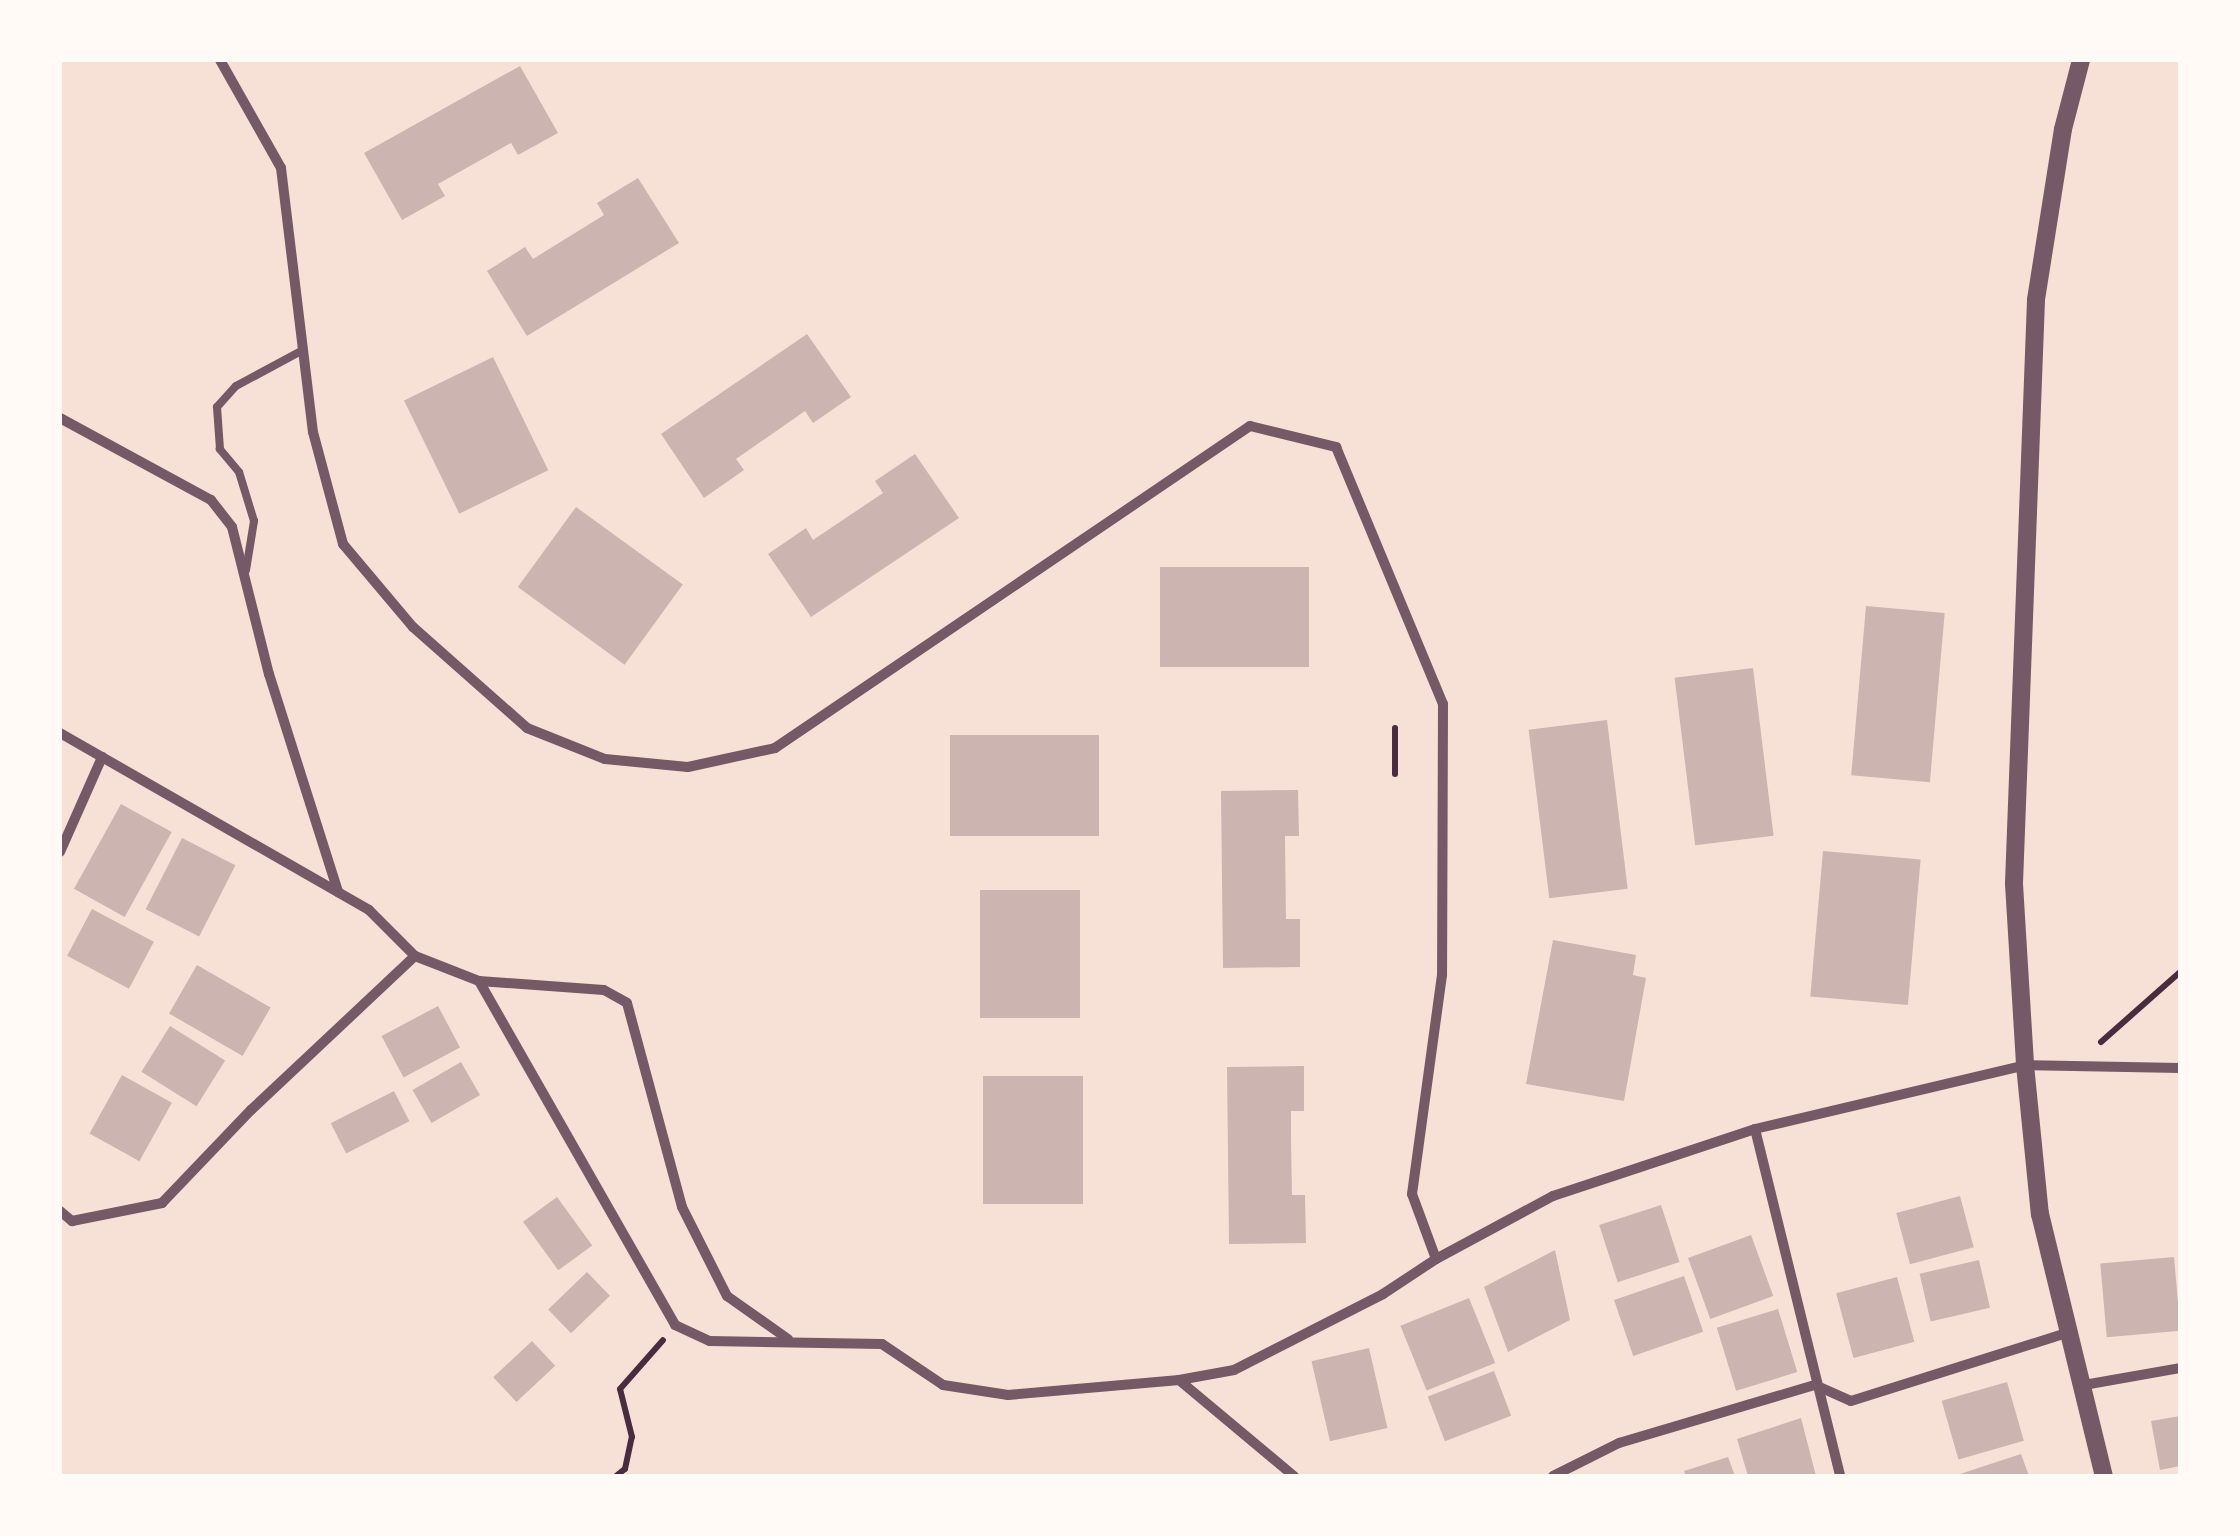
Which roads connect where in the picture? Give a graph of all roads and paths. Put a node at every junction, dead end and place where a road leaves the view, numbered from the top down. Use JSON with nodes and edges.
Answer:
{"nodes":[{"id":1,"x":220,"y":60,"type":"edge"},
{"id":2,"x":2081,"y":60,"type":"edge"},
{"id":3,"x":303,"y":350,"type":"junction"},
{"id":4,"x":60,"y":418,"type":"edge"},
{"id":5,"x":246,"y":570,"type":"junction"},
{"id":6,"x":1395,"y":728,"type":"dead end"},
{"id":7,"x":60,"y":732,"type":"edge"},
{"id":8,"x":102,"y":757,"type":"junction"},
{"id":9,"x":1395,"y":774,"type":"dead end"},
{"id":10,"x":60,"y":852,"type":"edge"},
{"id":11,"x":338,"y":892,"type":"junction"},
{"id":12,"x":415,"y":956,"type":"junction"},
{"id":13,"x":2180,"y":972,"type":"edge"},
{"id":14,"x":479,"y":981,"type":"junction"},
{"id":15,"x":2024,"y":1065,"type":"junction"},
{"id":16,"x":2074,"y":1066,"type":"junction"},
{"id":17,"x":2180,"y":1068,"type":"edge"},
{"id":18,"x":1755,"y":1129,"type":"junction"},
{"id":19,"x":60,"y":1211,"type":"edge"},
{"id":20,"x":1436,"y":1259,"type":"junction"},
{"id":21,"x":676,"y":1326,"type":"junction"},
{"id":22,"x":2070,"y":1332,"type":"junction"},
{"id":23,"x":788,"y":1339,"type":"junction"},
{"id":24,"x":2180,"y":1368,"type":"edge"},
{"id":25,"x":1179,"y":1380,"type":"junction"},
{"id":26,"x":2084,"y":1385,"type":"junction"},
{"id":27,"x":1815,"y":1386,"type":"junction"},
{"id":28,"x":616,"y":1476,"type":"edge"},
{"id":29,"x":1294,"y":1476,"type":"edge"},
{"id":30,"x":1553,"y":1476,"type":"edge"},
{"id":31,"x":1840,"y":1476,"type":"edge"},
{"id":32,"x":2104,"y":1476,"type":"edge"}],
"edges":[{"from":1,"to":3,"type":"street"},
{"from":2,"to":15,"type":"street"},
{"from":3,"to":5,"type":"lane"},
{"from":3,"to":20,"type":"street"},
{"from":4,"to":5,"type":"street"},
{"from":5,"to":11,"type":"street"},
{"from":6,"to":9,"type":"path"},
{"from":7,"to":8,"type":"street"},
{"from":8,"to":10,"type":"street"},
{"from":8,"to":11,"type":"street"},
{"from":11,"to":12,"type":"street"},
{"from":12,"to":14,"type":"street"},
{"from":12,"to":19,"type":"street"},
{"from":13,"to":16,"type":"path"},
{"from":14,"to":21,"type":"street"},
{"from":14,"to":23,"type":"street"},
{"from":15,"to":16,"type":"street"},
{"from":15,"to":18,"type":"street"},
{"from":15,"to":22,"type":"street"},
{"from":16,"to":17,"type":"street"},
{"from":18,"to":20,"type":"street"},
{"from":18,"to":27,"type":"street"},
{"from":20,"to":25,"type":"street"},
{"from":21,"to":23,"type":"street"},
{"from":21,"to":28,"type":"path"},
{"from":22,"to":26,"type":"street"},
{"from":22,"to":27,"type":"street"},
{"from":23,"to":25,"type":"street"},
{"from":24,"to":26,"type":"street"},
{"from":25,"to":29,"type":"street"},
{"from":26,"to":32,"type":"street"},
{"from":27,"to":30,"type":"street"},
{"from":27,"to":31,"type":"street"}]}
